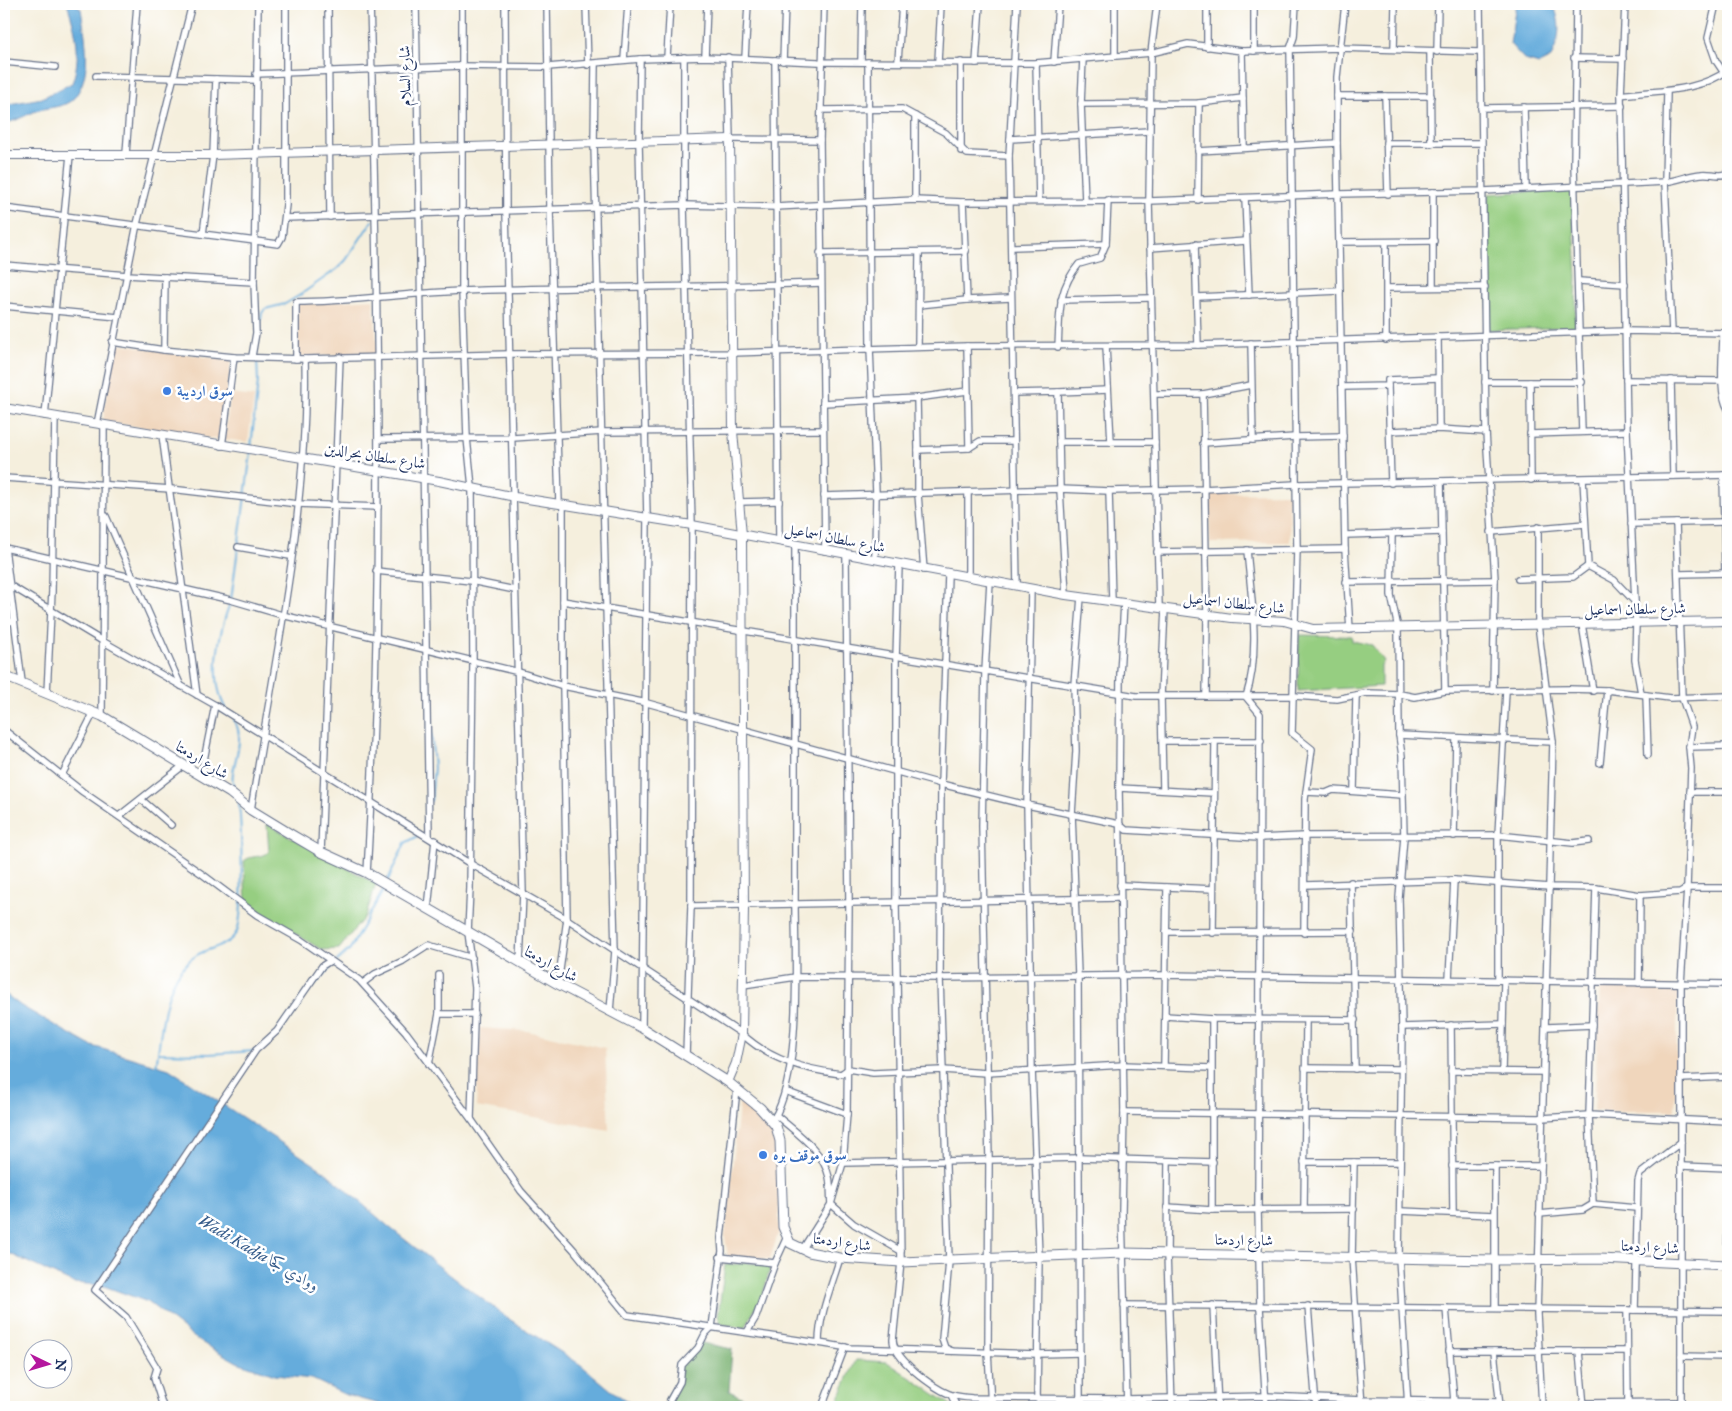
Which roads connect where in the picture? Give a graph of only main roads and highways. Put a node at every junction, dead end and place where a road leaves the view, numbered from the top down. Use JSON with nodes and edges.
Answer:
{"nodes":[{"id":1,"x":4,"y":676,"type":"edge"},
{"id":2,"x":1728,"y":1265,"type":"edge"}],
"edges":[{"from":1,"to":2,"type":"main road","name":"شارع اردمتا"}]}
